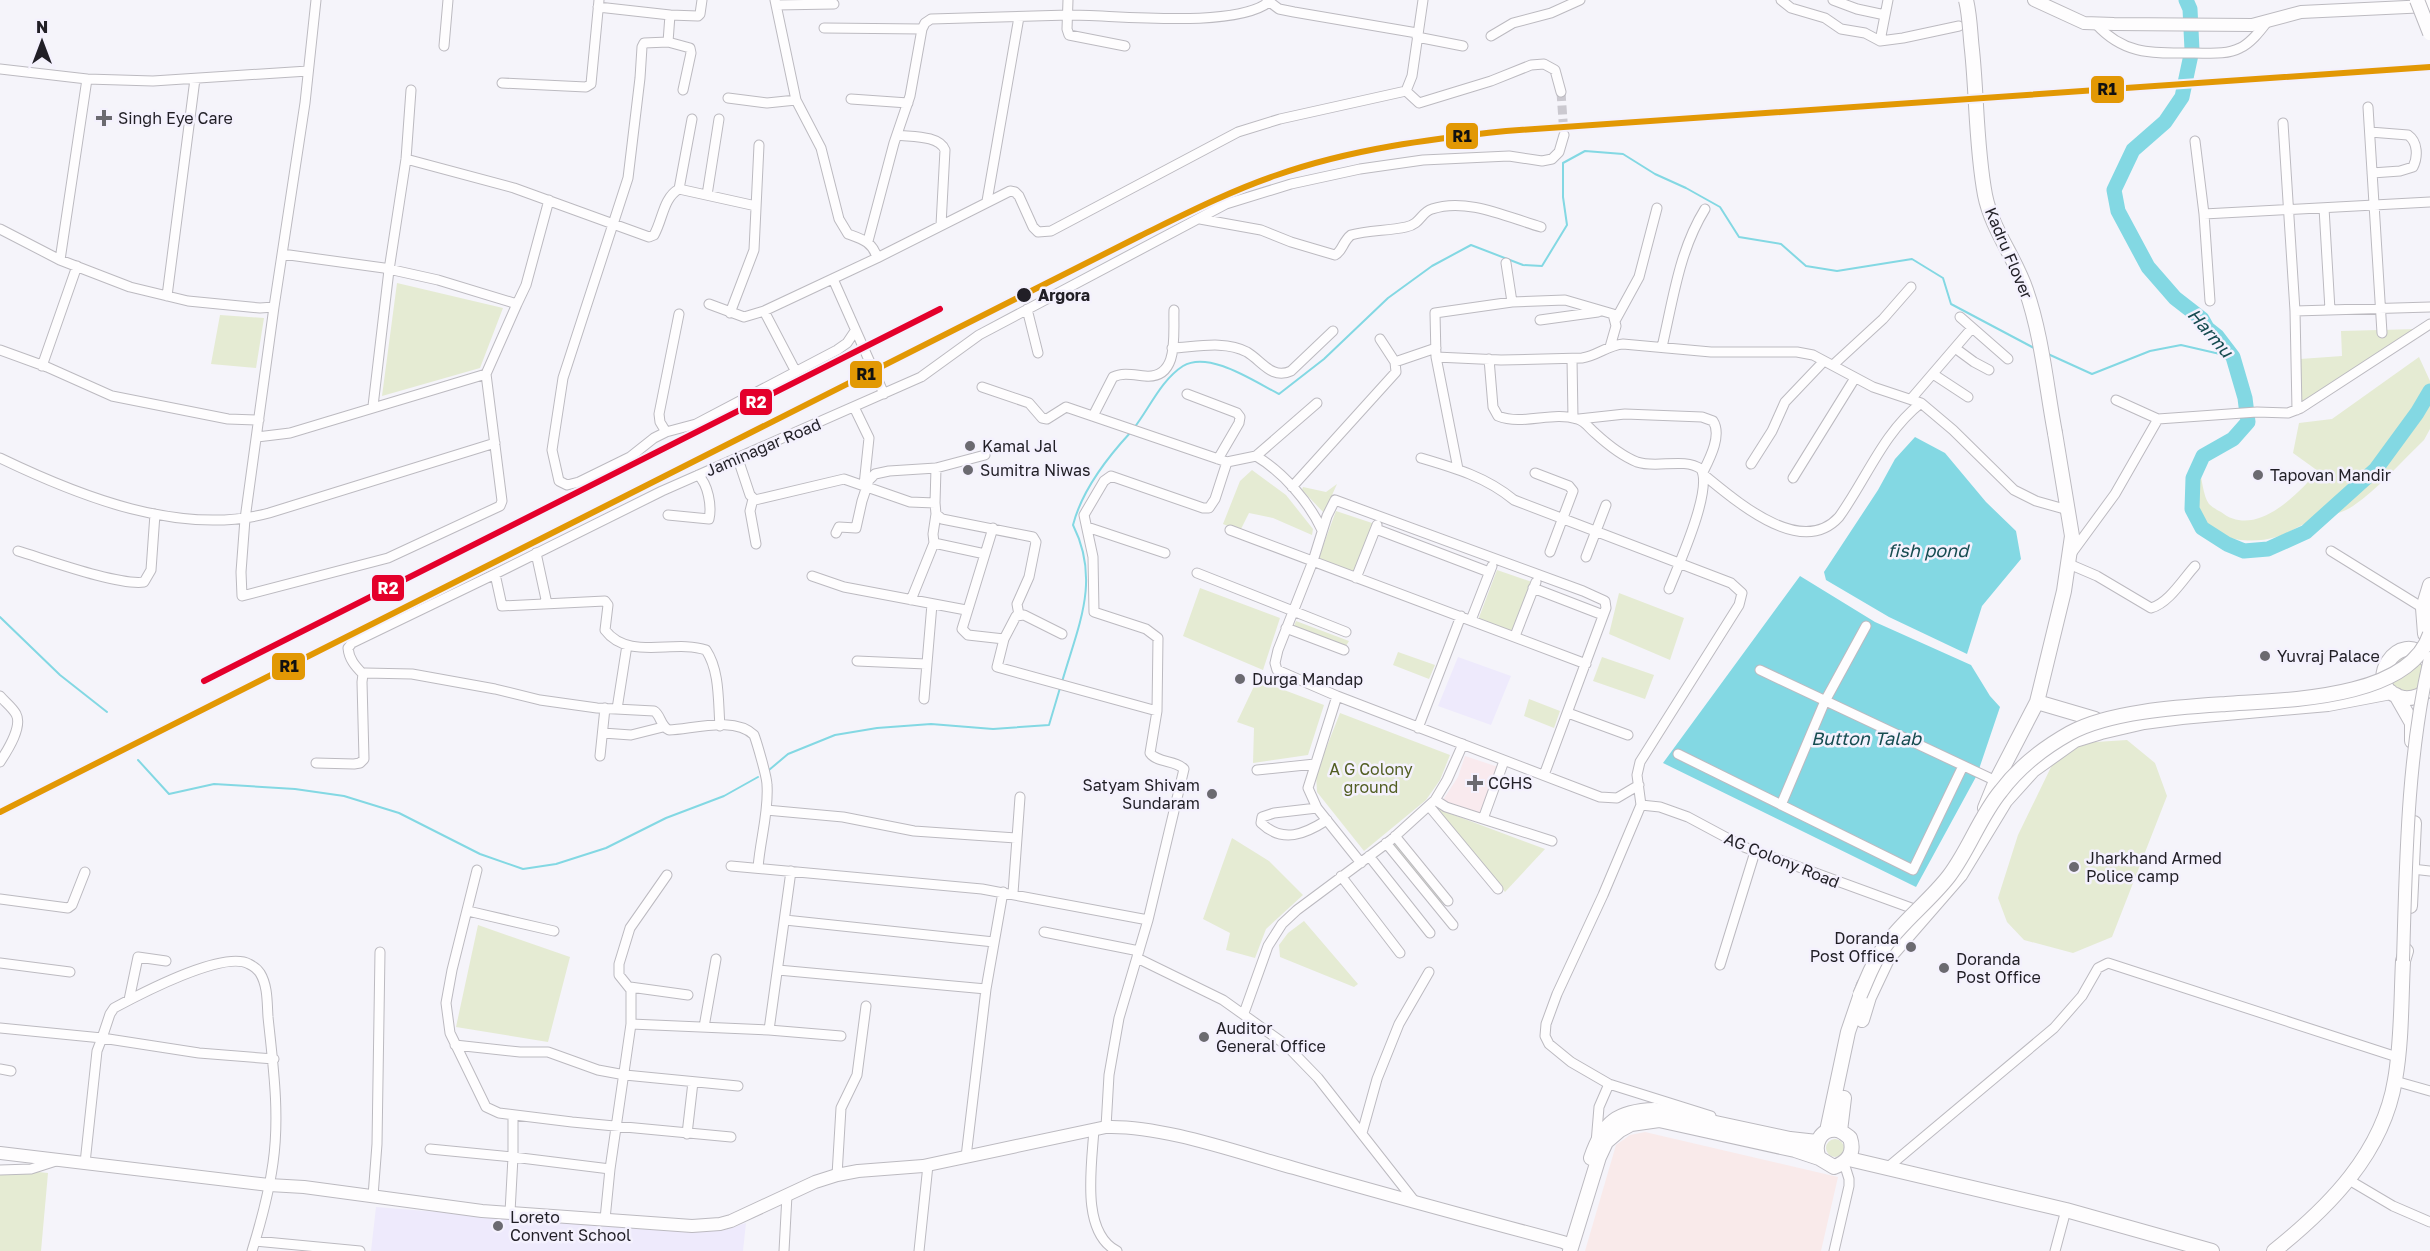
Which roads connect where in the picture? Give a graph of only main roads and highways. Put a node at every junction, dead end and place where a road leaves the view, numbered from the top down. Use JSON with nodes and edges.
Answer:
{"nodes":[{"id":1,"x":1966,"y":0,"type":"edge"},
{"id":2,"x":2428,"y":0,"type":"edge"},
{"id":3,"x":2409,"y":2,"type":"edge"},
{"id":4,"x":2430,"y":5,"type":"edge"},
{"id":5,"x":2430,"y":33,"type":"edge"},
{"id":6,"x":2430,"y":585,"type":"edge"},
{"id":7,"x":2428,"y":630,"type":"edge"},
{"id":8,"x":2416,"y":651,"type":"junction"},
{"id":9,"x":2430,"y":656,"type":"edge"},
{"id":10,"x":2430,"y":665,"type":"edge"},
{"id":11,"x":2383,"y":673,"type":"junction"},
{"id":12,"x":2428,"y":692,"type":"edge"},
{"id":13,"x":2394,"y":694,"type":"junction"},
{"id":14,"x":2037,"y":702,"type":"junction"},
{"id":15,"x":2095,"y":719,"type":"junction"},
{"id":16,"x":1981,"y":818,"type":"junction"},
{"id":17,"x":1919,"y":912,"type":"junction"},
{"id":18,"x":2403,"y":961,"type":"junction"},
{"id":19,"x":1865,"y":996,"type":"junction"},
{"id":20,"x":1834,"y":1131,"type":"junction"},
{"id":21,"x":1810,"y":1141,"type":"junction"},
{"id":22,"x":1819,"y":1158,"type":"junction"},
{"id":23,"x":1846,"y":1161,"type":"junction"},
{"id":24,"x":1567,"y":1247,"type":"edge"},
{"id":25,"x":2212,"y":1251,"type":"edge"},
{"id":26,"x":2274,"y":1251,"type":"edge"}],
"edges":[{"from":1,"to":14,"type":"main road","name":"Kadru Flover","bridge":true},
{"from":2,"to":4,"type":"main road"},
{"from":3,"to":5,"type":"main road","bridge":true},
{"from":6,"to":7,"type":"main road"},
{"from":7,"to":8,"type":"main road"},
{"from":7,"to":19,"type":"main road","bridge":true},
{"from":8,"to":10,"type":"main road"},
{"from":8,"to":11,"type":"main road"},
{"from":9,"to":19,"type":"main road","bridge":true},
{"from":11,"to":13,"type":"main road"},
{"from":11,"to":15,"type":"main road"},
{"from":12,"to":13,"type":"main road"},
{"from":12,"to":18,"type":"main road"},
{"from":13,"to":17,"type":"main road"},
{"from":13,"to":18,"type":"main road"},
{"from":14,"to":15,"type":"main road"},
{"from":14,"to":16,"type":"main road","name":"Kadru Flover"},
{"from":15,"to":16,"type":"main road"},
{"from":16,"to":17,"type":"main road"},
{"from":17,"to":19,"type":"main road"},
{"from":18,"to":26,"type":"main road"},
{"from":19,"to":20,"type":"main road"},
{"from":20,"to":21,"type":"main road"},
{"from":20,"to":23,"type":"main road"},
{"from":21,"to":22,"type":"main road"},
{"from":21,"to":24,"type":"main road"},
{"from":22,"to":23,"type":"main road"},
{"from":22,"to":24,"type":"main road"},
{"from":23,"to":25,"type":"main road"}]}
